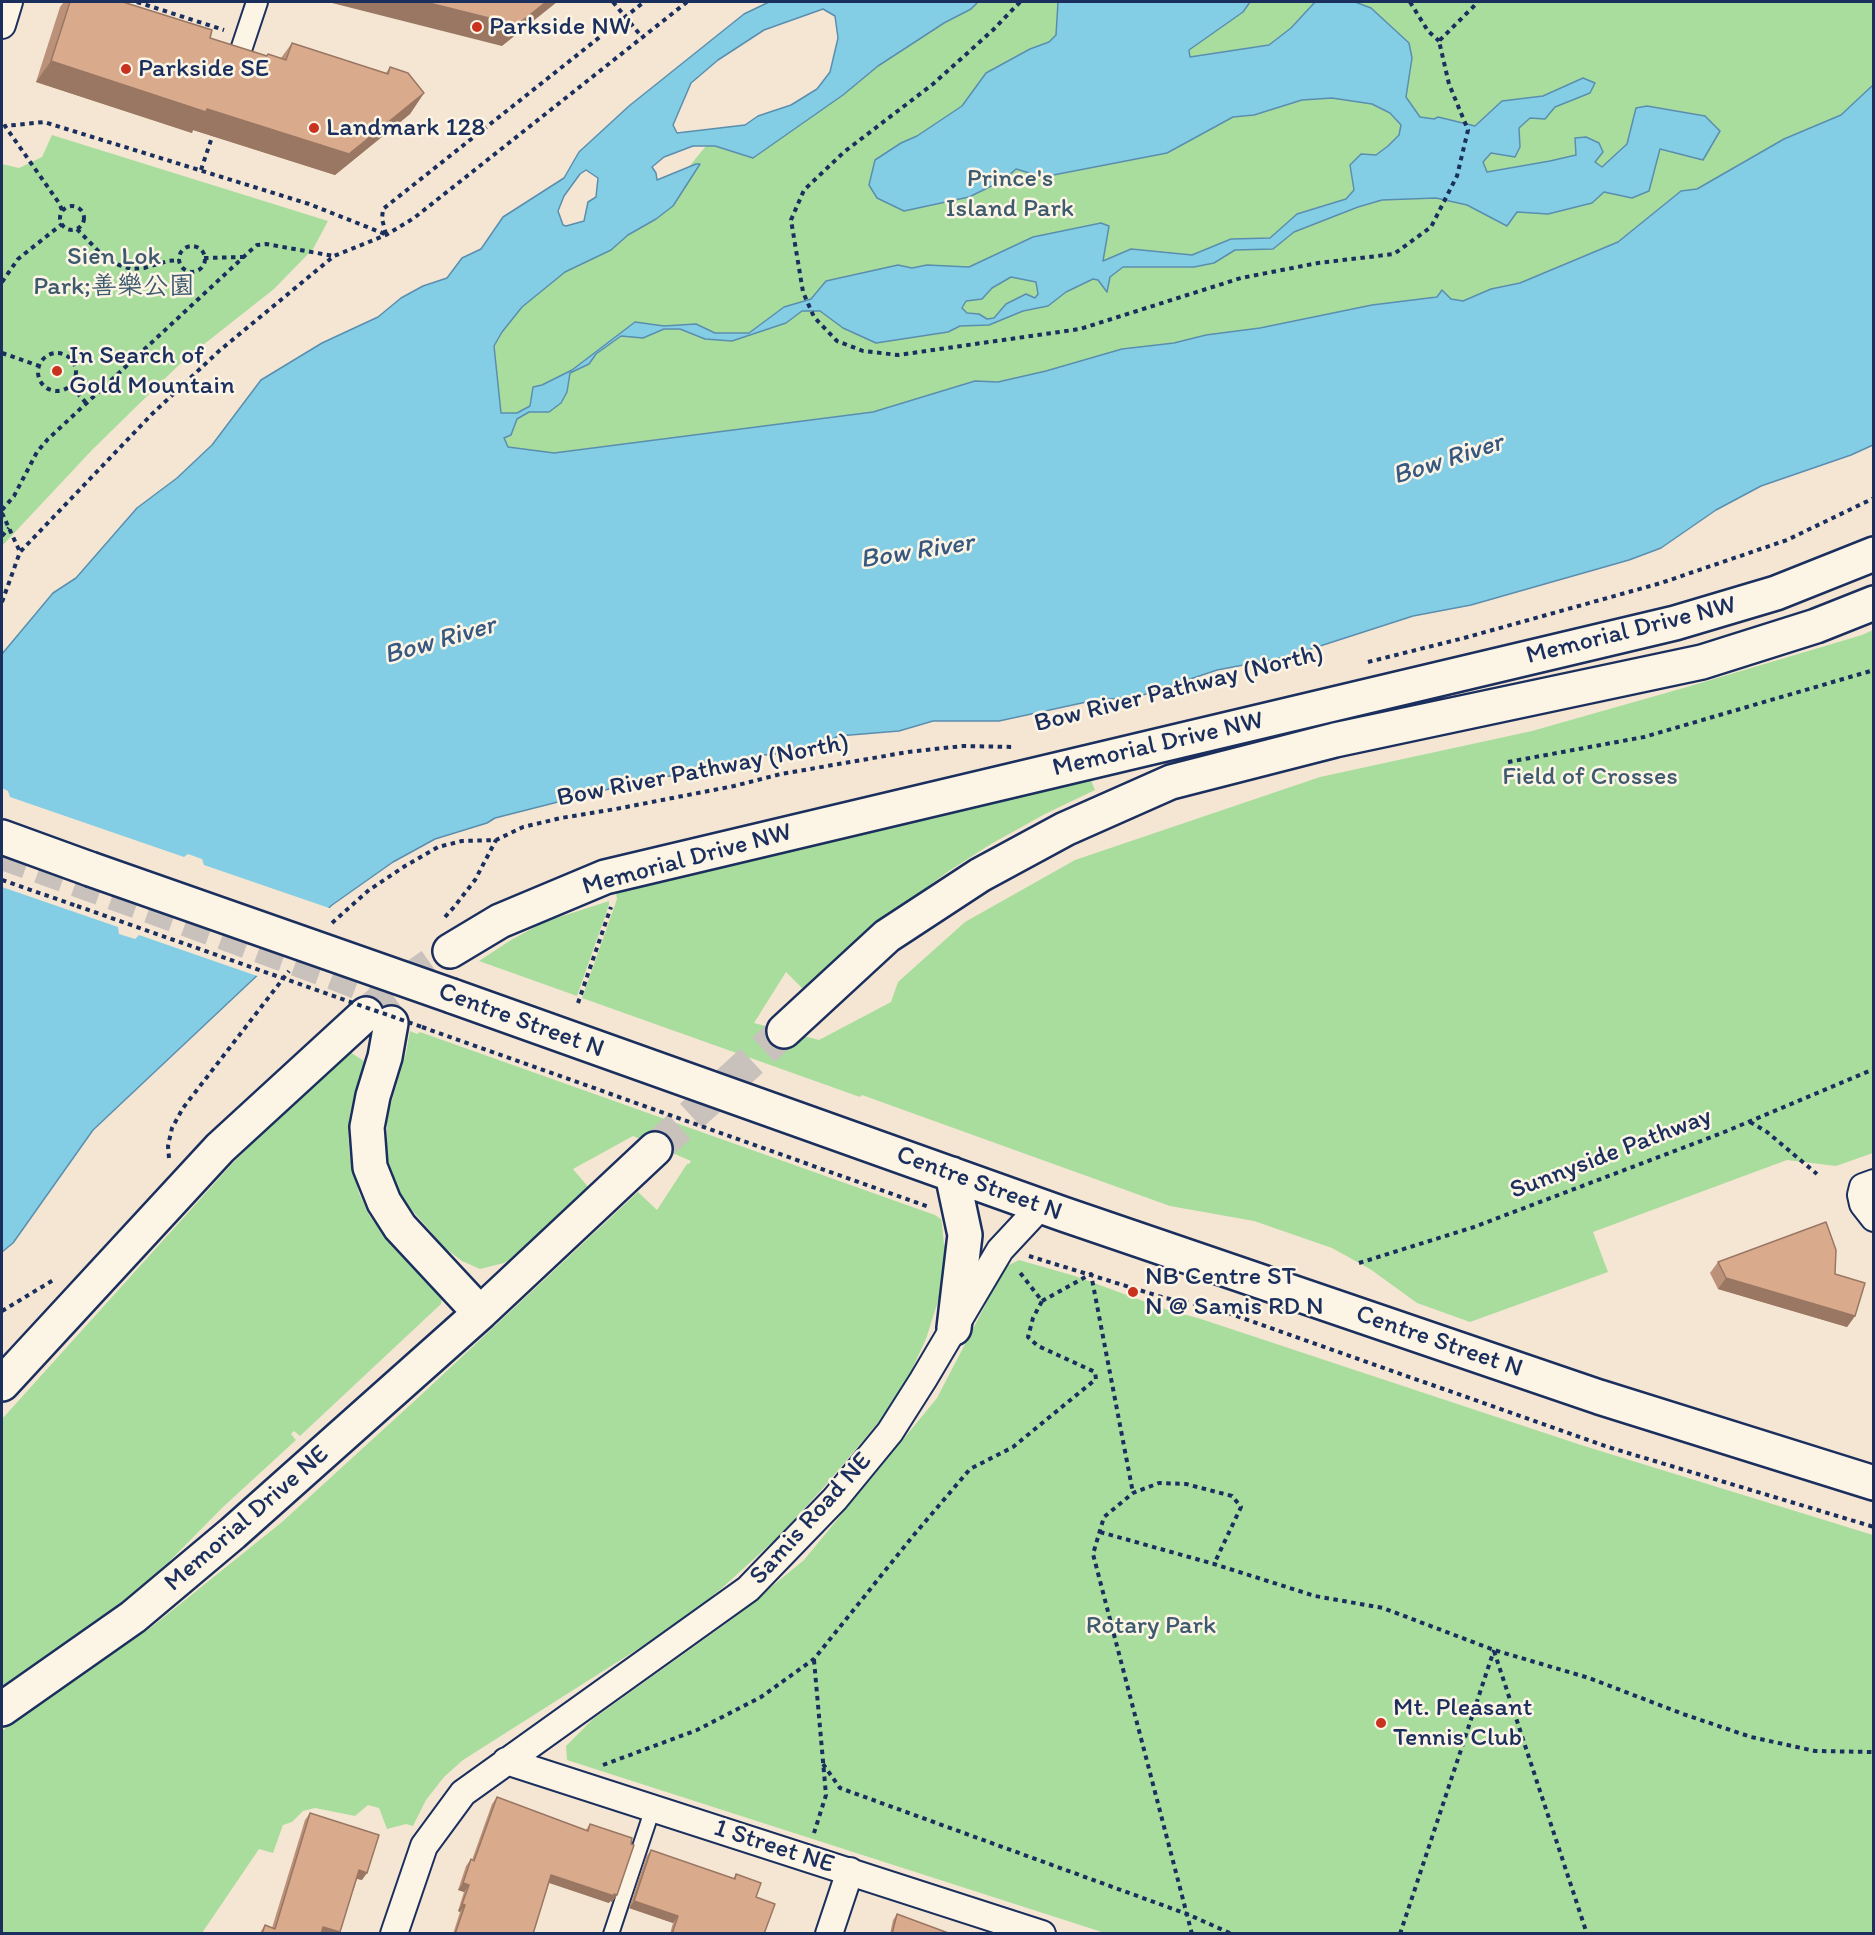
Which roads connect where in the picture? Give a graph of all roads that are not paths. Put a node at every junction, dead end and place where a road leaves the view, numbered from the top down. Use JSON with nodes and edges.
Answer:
{"nodes":[{"id":1,"x":9,"y":2,"type":"edge"},
{"id":2,"x":257,"y":2,"type":"edge"},
{"id":3,"x":2,"y":25,"type":"edge"},
{"id":4,"x":243,"y":45,"type":"road end"},
{"id":5,"x":1874,"y":554,"type":"edge"},
{"id":6,"x":1874,"y":603,"type":"edge"},
{"id":7,"x":2,"y":837,"type":"edge"},
{"id":8,"x":445,"y":936,"type":"tunnel mouth"},
{"id":9,"x":784,"y":1031,"type":"tunnel mouth"},
{"id":10,"x":655,"y":1149,"type":"tunnel mouth"},
{"id":11,"x":952,"y":1174,"type":"junction"},
{"id":12,"x":1868,"y":1185,"type":"edge"},
{"id":13,"x":1041,"y":1206,"type":"junction"},
{"id":14,"x":1874,"y":1218,"type":"edge"},
{"id":15,"x":480,"y":1313,"type":"junction"},
{"id":16,"x":954,"y":1328,"type":"junction"},
{"id":17,"x":2,"y":1384,"type":"edge"},
{"id":18,"x":1874,"y":1483,"type":"edge"},
{"id":19,"x":2,"y":1709,"type":"edge"},
{"id":20,"x":506,"y":1761,"type":"junction"},
{"id":21,"x":653,"y":1808,"type":"junction"},
{"id":22,"x":850,"y":1871,"type":"junction"},
{"id":23,"x":1042,"y":1933,"type":"edge"},
{"id":24,"x":394,"y":1934,"type":"edge"},
{"id":25,"x":611,"y":1934,"type":"edge"},
{"id":26,"x":829,"y":1934,"type":"edge"}],
"edges":[{"from":1,"to":3,"type":"street"},
{"from":2,"to":4,"type":"street"},
{"from":5,"to":8,"type":"main road","name":"Memorial Drive NW"},
{"from":6,"to":9,"type":"main road","name":"Memorial Drive NW"},
{"from":7,"to":11,"type":"main road","name":"Centre Street N","bridge":true},
{"from":10,"to":15,"type":"main road"},
{"from":11,"to":13,"type":"main road","name":"Centre Street N"},
{"from":11,"to":16,"type":"main road"},
{"from":12,"to":14,"type":"street"},
{"from":13,"to":16,"type":"street","name":"Samis Road NE"},
{"from":13,"to":18,"type":"main road","name":"Centre Street N"},
{"from":15,"to":17,"type":"main road"},
{"from":15,"to":19,"type":"main road","name":"Memorial Drive NE"},
{"from":16,"to":20,"type":"street","name":"Samis Road NE"},
{"from":20,"to":21,"type":"street","name":"1 Street NE"},
{"from":20,"to":24,"type":"street","name":"Samis Road NE"},
{"from":21,"to":22,"type":"street","name":"1 Street NE"},
{"from":21,"to":25,"type":"lane"},
{"from":22,"to":23,"type":"street","name":"1 Street NE"},
{"from":22,"to":26,"type":"street"}]}
